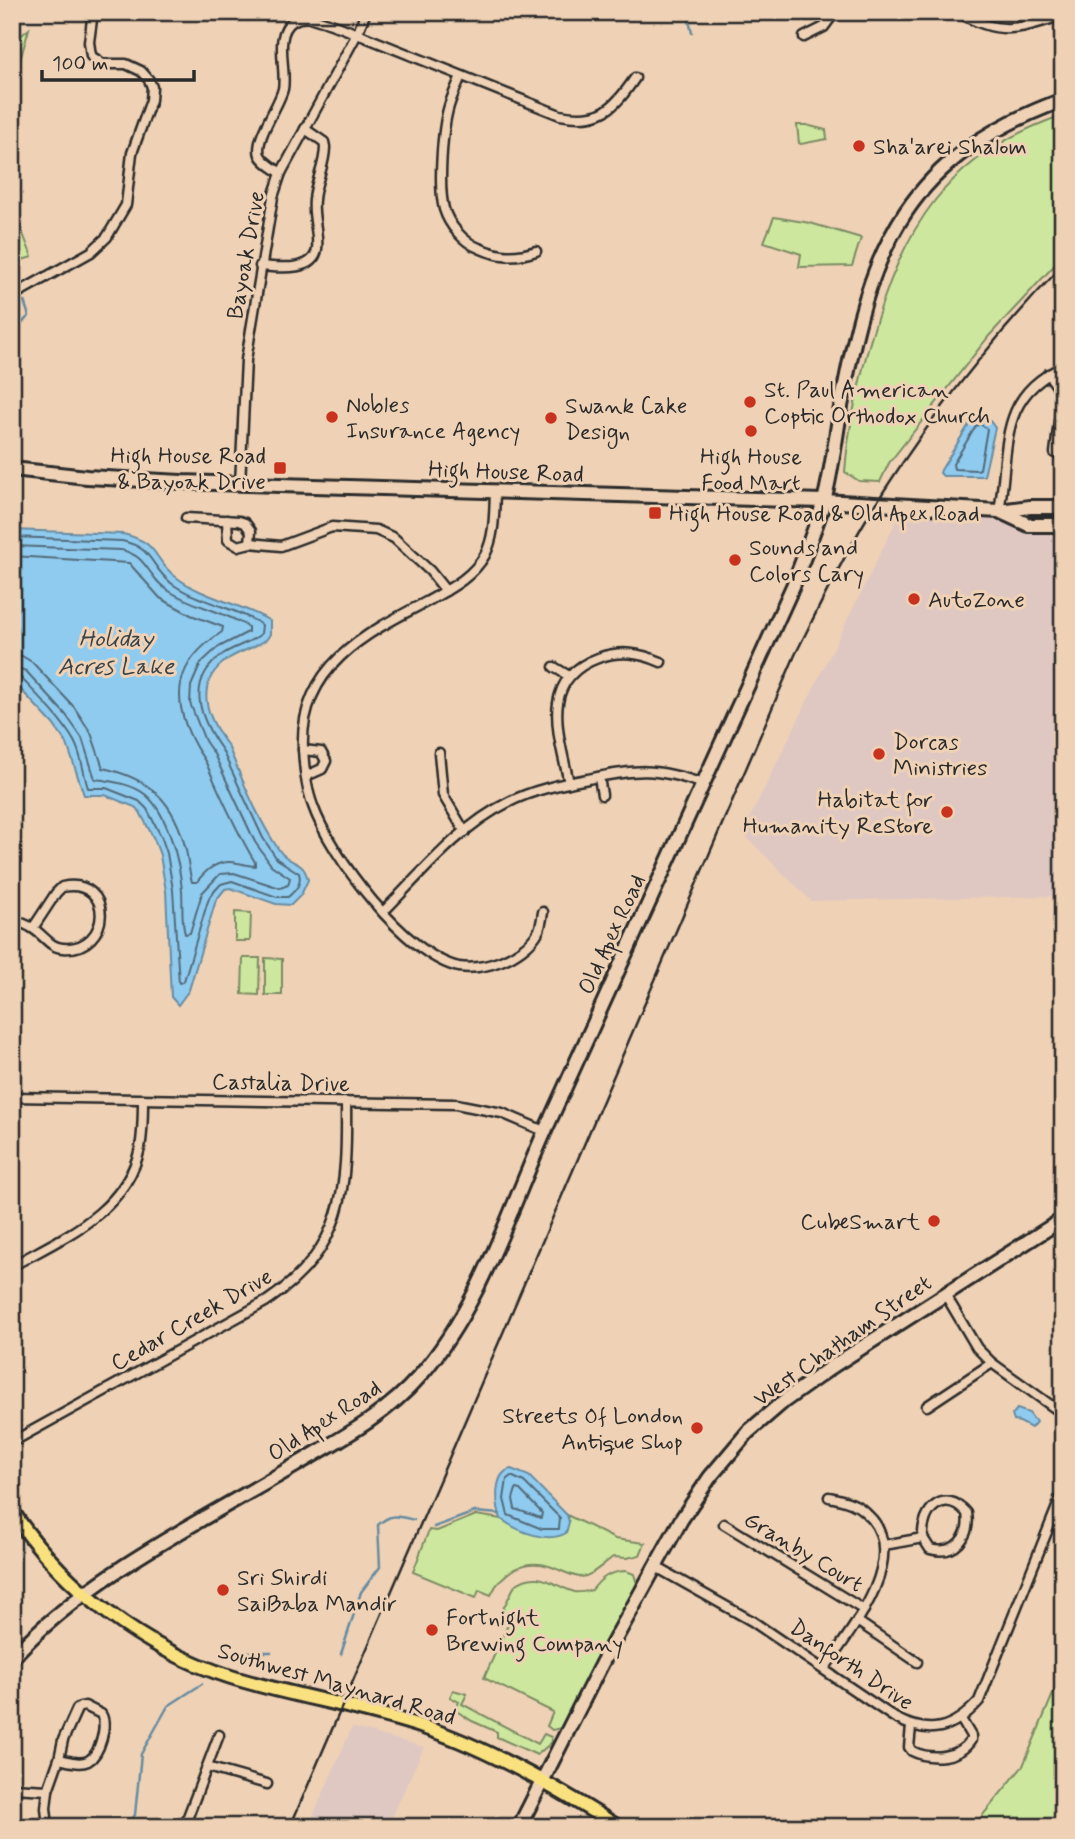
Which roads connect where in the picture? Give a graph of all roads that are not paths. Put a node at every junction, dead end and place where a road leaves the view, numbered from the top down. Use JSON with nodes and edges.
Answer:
{"nodes":[{"id":1,"x":93,"y":12,"type":"edge"},
{"id":2,"x":366,"y":12,"type":"edge"},
{"id":3,"x":835,"y":12,"type":"edge"},
{"id":4,"x":958,"y":12,"type":"edge"},
{"id":5,"x":1063,"y":15,"type":"edge"},
{"id":6,"x":357,"y":34,"type":"junction"},
{"id":7,"x":804,"y":37,"type":"dead end"},
{"id":8,"x":461,"y":76,"type":"junction"},
{"id":9,"x":635,"y":78,"type":"dead end"},
{"id":10,"x":1063,"y":100,"type":"edge"},
{"id":11,"x":305,"y":129,"type":"junction"},
{"id":12,"x":281,"y":173,"type":"junction"},
{"id":13,"x":536,"y":251,"type":"dead end"},
{"id":14,"x":260,"y":266,"type":"junction"},
{"id":15,"x":12,"y":296,"type":"edge"},
{"id":16,"x":1063,"y":367,"type":"edge"},
{"id":17,"x":1048,"y":374,"type":"junction"},
{"id":18,"x":1063,"y":453,"type":"edge"},
{"id":19,"x":12,"y":469,"type":"edge"},
{"id":20,"x":240,"y":484,"type":"junction"},
{"id":21,"x":495,"y":493,"type":"junction"},
{"id":22,"x":823,"y":501,"type":"junction"},
{"id":23,"x":1063,"y":507,"type":"edge"},
{"id":24,"x":999,"y":511,"type":"junction"},
{"id":25,"x":186,"y":518,"type":"dead end"},
{"id":26,"x":227,"y":520,"type":"junction"},
{"id":27,"x":1063,"y":525,"type":"edge"},
{"id":28,"x":250,"y":543,"type":"junction"},
{"id":29,"x":446,"y":591,"type":"junction"},
{"id":30,"x":661,"y":662,"type":"dead end"},
{"id":31,"x":554,"y":667,"type":"dead end"},
{"id":32,"x":569,"y":676,"type":"junction"},
{"id":33,"x":303,"y":750,"type":"junction"},
{"id":34,"x":439,"y":753,"type":"dead end"},
{"id":35,"x":306,"y":776,"type":"junction"},
{"id":36,"x":599,"y":776,"type":"junction"},
{"id":37,"x":569,"y":783,"type":"junction"},
{"id":38,"x":703,"y":784,"type":"junction"},
{"id":39,"x":602,"y":795,"type":"dead end"},
{"id":40,"x":465,"y":832,"type":"junction"},
{"id":41,"x":383,"y":912,"type":"junction"},
{"id":42,"x":543,"y":912,"type":"dead end"},
{"id":43,"x":12,"y":919,"type":"edge"},
{"id":44,"x":33,"y":928,"type":"junction"},
{"id":45,"x":12,"y":1097,"type":"edge"},
{"id":46,"x":143,"y":1099,"type":"junction"},
{"id":47,"x":346,"y":1102,"type":"junction"},
{"id":48,"x":544,"y":1131,"type":"junction"},
{"id":49,"x":1062,"y":1221,"type":"edge"},
{"id":50,"x":12,"y":1266,"type":"edge"},
{"id":51,"x":944,"y":1294,"type":"junction"},
{"id":52,"x":992,"y":1363,"type":"junction"},
{"id":53,"x":928,"y":1406,"type":"dead end"},
{"id":54,"x":1063,"y":1414,"type":"edge"},
{"id":55,"x":12,"y":1442,"type":"edge"},
{"id":56,"x":1063,"y":1492,"type":"edge"},
{"id":57,"x":830,"y":1497,"type":"dead end"},
{"id":58,"x":12,"y":1511,"type":"edge"},
{"id":59,"x":724,"y":1524,"type":"dead end"},
{"id":60,"x":923,"y":1538,"type":"junction"},
{"id":61,"x":884,"y":1545,"type":"junction"},
{"id":62,"x":656,"y":1567,"type":"junction"},
{"id":63,"x":83,"y":1595,"type":"junction"},
{"id":64,"x":863,"y":1610,"type":"junction"},
{"id":65,"x":858,"y":1620,"type":"junction"},
{"id":66,"x":12,"y":1658,"type":"edge"},
{"id":67,"x":918,"y":1662,"type":"dead end"},
{"id":68,"x":824,"y":1669,"type":"junction"},
{"id":69,"x":961,"y":1718,"type":"junction"},
{"id":70,"x":911,"y":1727,"type":"junction"},
{"id":71,"x":219,"y":1735,"type":"dead end"},
{"id":72,"x":59,"y":1759,"type":"junction"},
{"id":73,"x":207,"y":1768,"type":"junction"},
{"id":74,"x":542,"y":1783,"type":"junction"},
{"id":75,"x":267,"y":1784,"type":"dead end"},
{"id":76,"x":12,"y":1788,"type":"edge"},
{"id":77,"x":48,"y":1790,"type":"junction"},
{"id":78,"x":48,"y":1827,"type":"edge"},
{"id":79,"x":184,"y":1827,"type":"edge"},
{"id":80,"x":519,"y":1827,"type":"edge"},
{"id":81,"x":618,"y":1827,"type":"edge"}],
"edges":[{"from":1,"to":15,"type":"street"},
{"from":2,"to":6,"type":"street","name":"Bayoak Drive"},
{"from":3,"to":7,"type":"street"},
{"from":4,"to":5,"type":"street"},
{"from":6,"to":8,"type":"street"},
{"from":6,"to":11,"type":"street","name":"Bayoak Drive"},
{"from":6,"to":12,"type":"street"},
{"from":8,"to":9,"type":"street"},
{"from":8,"to":13,"type":"street"},
{"from":10,"to":22,"type":"main road","name":"Old Apex Road"},
{"from":11,"to":12,"type":"street","name":"Bayoak Drive"},
{"from":11,"to":14,"type":"street"},
{"from":12,"to":14,"type":"street","name":"Bayoak Drive"},
{"from":14,"to":20,"type":"street","name":"Bayoak Drive"},
{"from":16,"to":17,"type":"street"},
{"from":17,"to":18,"type":"street"},
{"from":17,"to":24,"type":"street"},
{"from":19,"to":20,"type":"main road","name":"High House Road"},
{"from":20,"to":21,"type":"main road","name":"High House Road"},
{"from":21,"to":22,"type":"main road","name":"High House Road"},
{"from":21,"to":29,"type":"street"},
{"from":22,"to":24,"type":"main road","name":"High House Road"},
{"from":22,"to":38,"type":"main road","name":"Old Apex Road"},
{"from":23,"to":24,"type":"main road","name":"High House Road"},
{"from":24,"to":27,"type":"main road","name":"High House Road"},
{"from":25,"to":26,"type":"street"},
{"from":26,"to":28,"type":"street"},
{"from":26,"to":28,"type":"street"},
{"from":28,"to":29,"type":"street"},
{"from":29,"to":33,"type":"street"},
{"from":30,"to":32,"type":"street"},
{"from":31,"to":32,"type":"street"},
{"from":32,"to":37,"type":"street"},
{"from":33,"to":35,"type":"street"},
{"from":33,"to":35,"type":"street"},
{"from":34,"to":40,"type":"street"},
{"from":35,"to":41,"type":"street"},
{"from":36,"to":37,"type":"street"},
{"from":36,"to":38,"type":"street"},
{"from":36,"to":39,"type":"street"},
{"from":37,"to":40,"type":"street"},
{"from":38,"to":48,"type":"main road","name":"Old Apex Road"},
{"from":40,"to":41,"type":"street"},
{"from":41,"to":42,"type":"street"},
{"from":43,"to":44,"type":"street"},
{"from":44,"to":44,"type":"street"},
{"from":45,"to":46,"type":"street","name":"Castalia Drive"},
{"from":46,"to":47,"type":"street","name":"Castalia Drive"},
{"from":46,"to":50,"type":"street"},
{"from":47,"to":48,"type":"street","name":"Castalia Drive"},
{"from":47,"to":55,"type":"street","name":"Cedar Creek Drive"},
{"from":48,"to":63,"type":"main road","name":"Old Apex Road"},
{"from":49,"to":51,"type":"main road","name":"West Chatham Street"},
{"from":51,"to":52,"type":"street"},
{"from":51,"to":62,"type":"main road","name":"West Chatham Street"},
{"from":52,"to":53,"type":"street"},
{"from":52,"to":54,"type":"street"},
{"from":56,"to":69,"type":"street"},
{"from":57,"to":61,"type":"street"},
{"from":58,"to":63,"type":"main road","name":"Southwest Maynard Road"},
{"from":59,"to":64,"type":"street","name":"Granby Court"},
{"from":60,"to":60,"type":"street"},
{"from":60,"to":61,"type":"street"},
{"from":61,"to":64,"type":"street"},
{"from":62,"to":68,"type":"street","name":"Danforth Drive"},
{"from":62,"to":74,"type":"main road","name":"West Chatham Street"},
{"from":63,"to":66,"type":"main road","name":"Old Apex Road"},
{"from":63,"to":74,"type":"main road","name":"Southwest Maynard Road"},
{"from":64,"to":65,"type":"street"},
{"from":65,"to":67,"type":"street"},
{"from":65,"to":68,"type":"street"},
{"from":68,"to":70,"type":"street","name":"Danforth Drive"},
{"from":69,"to":70,"type":"street","name":"Danforth Drive"},
{"from":69,"to":70,"type":"street"},
{"from":71,"to":73,"type":"street"},
{"from":72,"to":72,"type":"street"},
{"from":72,"to":77,"type":"street"},
{"from":73,"to":75,"type":"street"},
{"from":73,"to":79,"type":"street"},
{"from":74,"to":80,"type":"main road","name":"West Chatham Street"},
{"from":74,"to":81,"type":"main road","name":"Southwest Maynard Road"},
{"from":76,"to":77,"type":"street"},
{"from":77,"to":78,"type":"street"}]}
